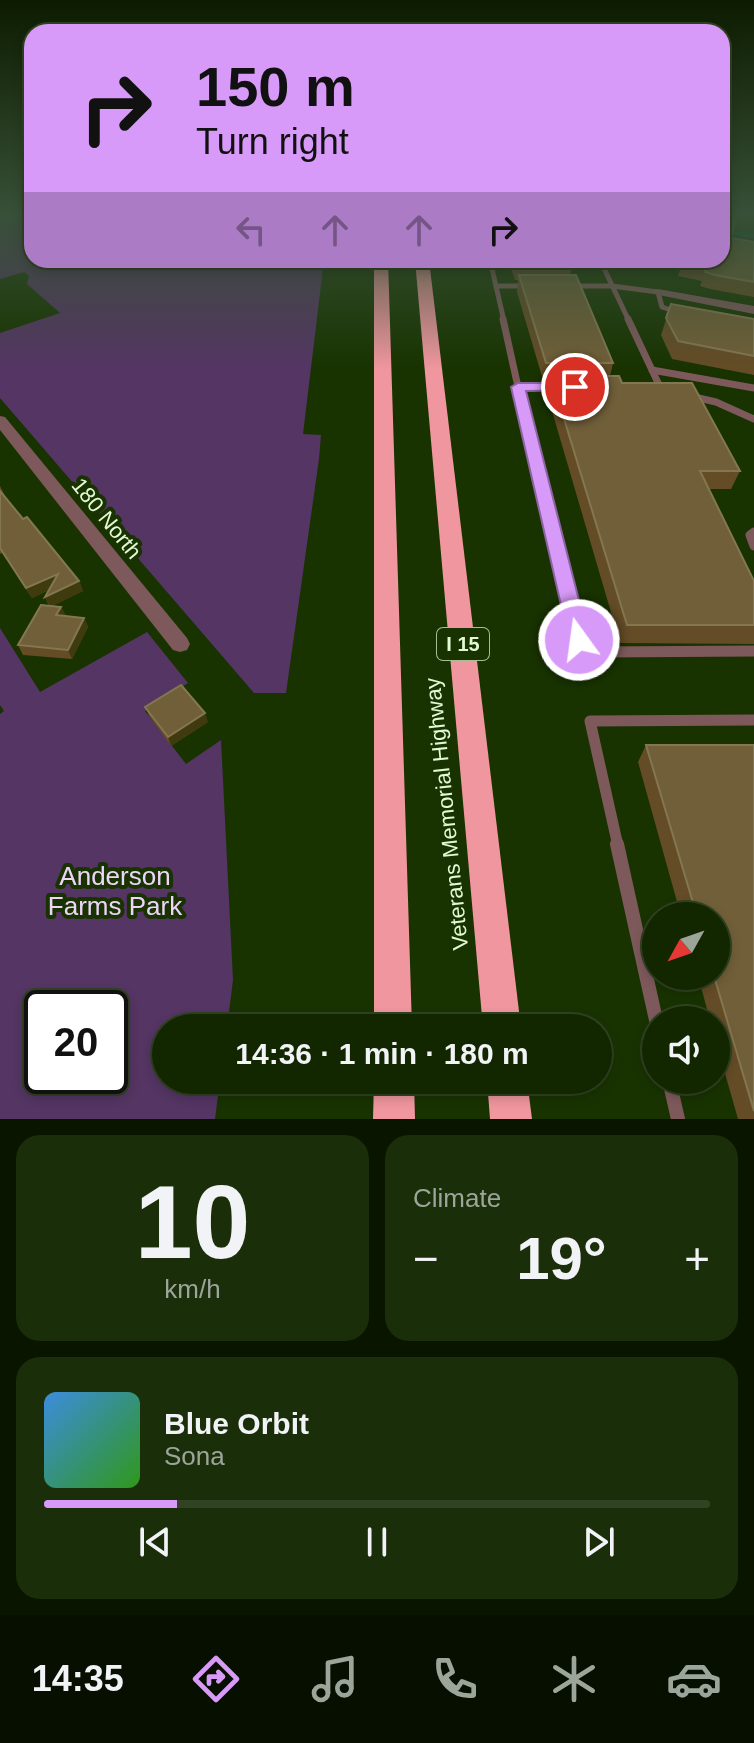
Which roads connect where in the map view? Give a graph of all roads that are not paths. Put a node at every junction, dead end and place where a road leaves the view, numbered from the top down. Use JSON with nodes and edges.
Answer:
{"nodes":[{"id":1,"x":381,"y":268,"type":"edge"},
{"id":2,"x":423,"y":268,"type":"edge"},
{"id":3,"x":492,"y":268,"type":"edge"},
{"id":4,"x":604,"y":268,"type":"edge"},
{"id":5,"x":496,"y":286,"type":"junction"},
{"id":6,"x":541,"y":286,"type":"edge"},
{"id":7,"x":570,"y":286,"type":"edge"},
{"id":8,"x":612,"y":286,"type":"junction"},
{"id":9,"x":658,"y":292,"type":"junction"},
{"id":10,"x":754,"y":310,"type":"edge"},
{"id":11,"x":691,"y":315,"type":"edge"},
{"id":12,"x":652,"y":370,"type":"junction"},
{"id":13,"x":518,"y":387,"type":"junction"},
{"id":14,"x":565,"y":387,"type":"edge"},
{"id":15,"x":644,"y":387,"type":"edge"},
{"id":16,"x":660,"y":387,"type":"junction"},
{"id":17,"x":754,"y":388,"type":"edge"},
{"id":18,"x":671,"y":390,"type":"edge"},
{"id":19,"x":681,"y":393,"type":"edge"},
{"id":20,"x":754,"y":419,"type":"edge"},
{"id":21,"x":0,"y":420,"type":"edge"},
{"id":22,"x":754,"y":532,"type":"edge"},
{"id":23,"x":754,"y":546,"type":"edge"},
{"id":24,"x":180,"y":644,"type":"dead end"},
{"id":25,"x":754,"y":651,"type":"edge"},
{"id":26,"x":754,"y":720,"type":"edge"},
{"id":27,"x":653,"y":1006,"type":"edge"},
{"id":28,"x":393,"y":1014,"type":"edge"},
{"id":29,"x":501,"y":1014,"type":"edge"},
{"id":30,"x":394,"y":1094,"type":"edge"},
{"id":31,"x":508,"y":1094,"type":"edge"},
{"id":32,"x":672,"y":1094,"type":"edge"},
{"id":33,"x":394,"y":1119,"type":"edge"},
{"id":34,"x":511,"y":1119,"type":"edge"},
{"id":35,"x":678,"y":1119,"type":"edge"}],
"edges":[{"from":1,"to":28,"type":"highway","name":"Veterans Memorial Highway"},
{"from":2,"to":29,"type":"highway","name":"Veterans Memorial Highway","number":"I 15"},
{"from":3,"to":5,"type":"lane"},
{"from":4,"to":8,"type":"lane"},
{"from":5,"to":6,"type":"lane"},
{"from":5,"to":13,"type":"lane"},
{"from":7,"to":8,"type":"lane"},
{"from":8,"to":9,"type":"lane"},
{"from":8,"to":12,"type":"lane"},
{"from":9,"to":10,"type":"street"},
{"from":9,"to":11,"type":"lane"},
{"from":12,"to":16,"type":"lane"},
{"from":12,"to":17,"type":"lane"},
{"from":13,"to":14,"type":"lane"},
{"from":13,"to":25,"type":"lane"},
{"from":15,"to":16,"type":"lane"},
{"from":16,"to":18,"type":"lane"},
{"from":19,"to":20,"type":"lane"},
{"from":21,"to":24,"type":"street","name":"180 North"},
{"from":22,"to":23,"type":"lane"},
{"from":26,"to":27,"type":"lane"},
{"from":30,"to":33,"type":"highway"},
{"from":31,"to":34,"type":"highway"},
{"from":32,"to":35,"type":"lane"}]}
